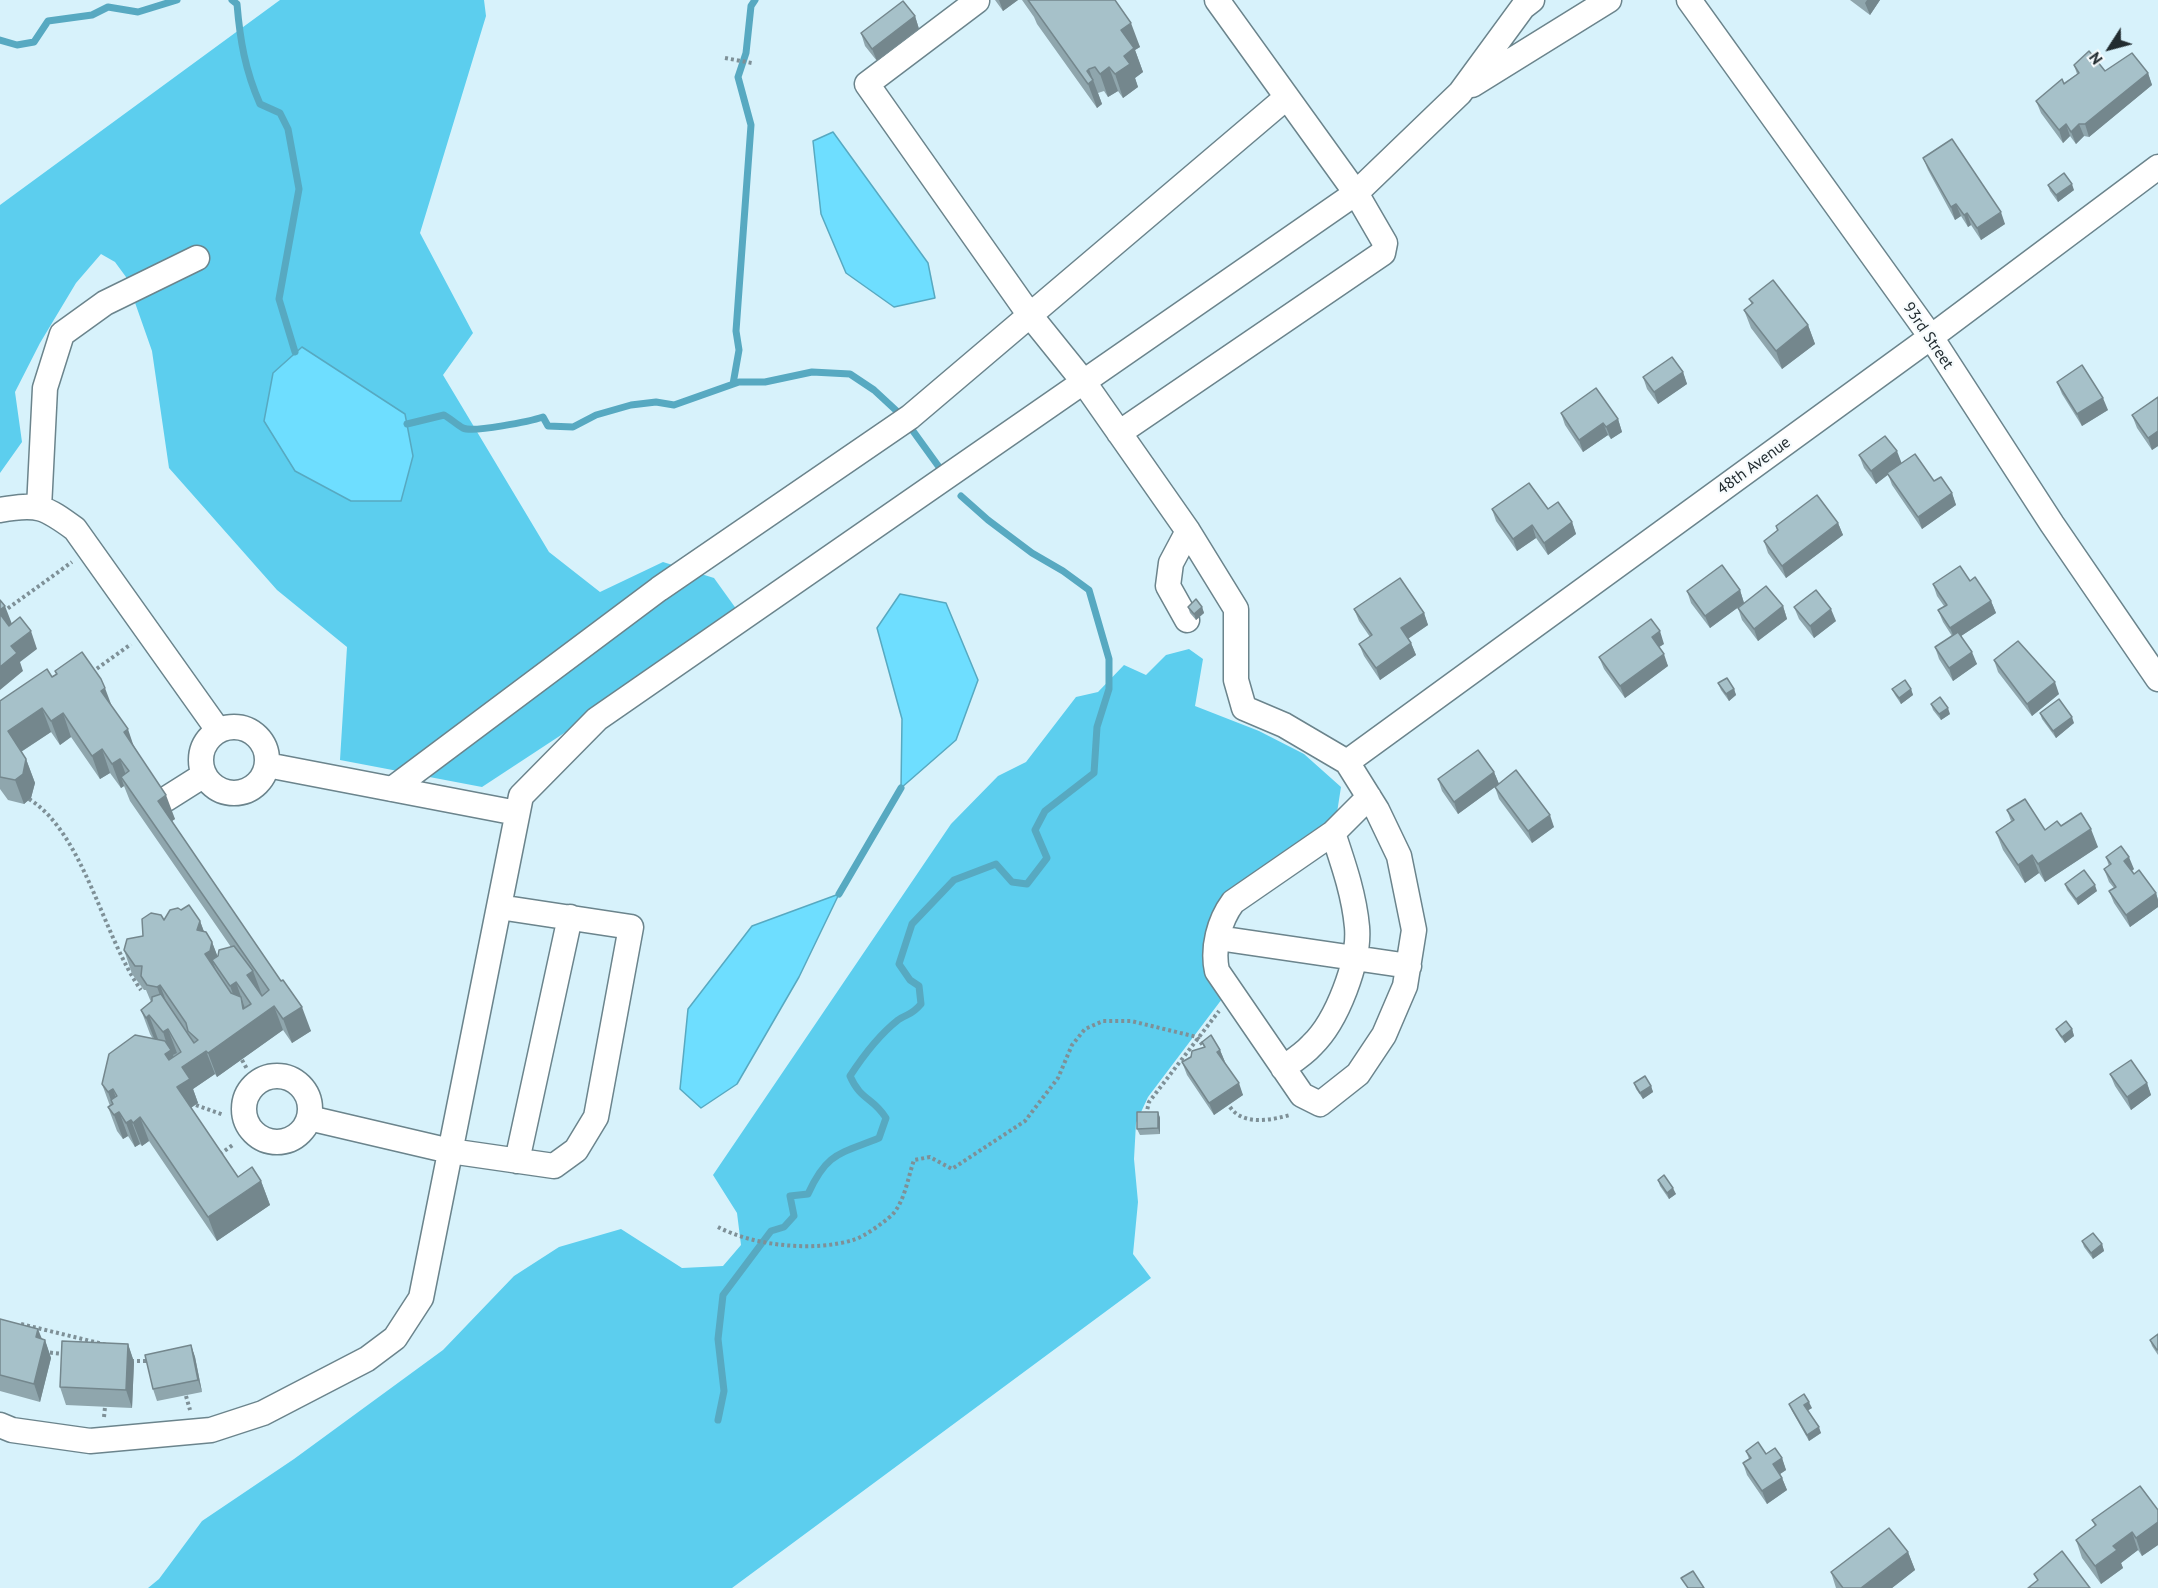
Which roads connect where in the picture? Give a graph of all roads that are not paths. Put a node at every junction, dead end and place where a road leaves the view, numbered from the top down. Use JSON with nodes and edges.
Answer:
{"nodes":[{"id":1,"x":1217,"y":0,"type":"edge"},
{"id":2,"x":1532,"y":0,"type":"edge"},
{"id":3,"x":1609,"y":0,"type":"edge"},
{"id":4,"x":1689,"y":0,"type":"edge"},
{"id":5,"x":977,"y":1,"type":"edge"},
{"id":6,"x":1460,"y":93,"type":"junction"},
{"id":7,"x":1287,"y":97,"type":"junction"},
{"id":8,"x":2158,"y":167,"type":"edge"},
{"id":9,"x":1356,"y":193,"type":"junction"},
{"id":10,"x":197,"y":258,"type":"dead end"},
{"id":11,"x":1029,"y":314,"type":"junction"},
{"id":12,"x":1931,"y":337,"type":"junction"},
{"id":13,"x":1083,"y":381,"type":"junction"},
{"id":14,"x":1119,"y":433,"type":"junction"},
{"id":15,"x":39,"y":508,"type":"junction"},
{"id":16,"x":0,"y":510,"type":"edge"},
{"id":17,"x":1188,"y":531,"type":"junction"},
{"id":18,"x":1187,"y":621,"type":"dead end"},
{"id":19,"x":2158,"y":679,"type":"edge"},
{"id":20,"x":218,"y":730,"type":"junction"},
{"id":21,"x":1347,"y":762,"type":"junction"},
{"id":22,"x":267,"y":765,"type":"junction"},
{"id":23,"x":204,"y":775,"type":"junction"},
{"id":24,"x":392,"y":789,"type":"junction"},
{"id":25,"x":1369,"y":796,"type":"junction"},
{"id":26,"x":166,"y":799,"type":"dead end"},
{"id":27,"x":518,"y":813,"type":"junction"},
{"id":28,"x":1333,"y":833,"type":"junction"},
{"id":29,"x":499,"y":906,"type":"junction"},
{"id":30,"x":570,"y":917,"type":"junction"},
{"id":31,"x":1218,"y":939,"type":"junction"},
{"id":32,"x":1354,"y":958,"type":"junction"},
{"id":33,"x":1409,"y":966,"type":"junction"},
{"id":34,"x":1283,"y":1068,"type":"junction"},
{"id":35,"x":309,"y":1118,"type":"dead end"},
{"id":36,"x":450,"y":1151,"type":"junction"},
{"id":37,"x":517,"y":1161,"type":"junction"},
{"id":38,"x":0,"y":1425,"type":"edge"}],
"edges":[{"from":1,"to":7,"type":"street"},
{"from":2,"to":6,"type":"street"},
{"from":3,"to":6,"type":"street"},
{"from":4,"to":12,"type":"street","name":"93rd Street"},
{"from":5,"to":11,"type":"street"},
{"from":6,"to":9,"type":"street"},
{"from":7,"to":9,"type":"street"},
{"from":7,"to":11,"type":"street"},
{"from":8,"to":12,"type":"street","name":"48th Avenue"},
{"from":9,"to":13,"type":"street"},
{"from":9,"to":14,"type":"street"},
{"from":10,"to":15,"type":"street"},
{"from":11,"to":13,"type":"street"},
{"from":11,"to":24,"type":"street"},
{"from":12,"to":19,"type":"street","name":"93rd Street"},
{"from":12,"to":21,"type":"street","name":"48th Avenue"},
{"from":13,"to":14,"type":"street"},
{"from":13,"to":27,"type":"street"},
{"from":14,"to":17,"type":"street"},
{"from":15,"to":16,"type":"street"},
{"from":15,"to":20,"type":"street"},
{"from":17,"to":18,"type":"street"},
{"from":17,"to":21,"type":"street"},
{"from":20,"to":22,"type":"street"},
{"from":20,"to":23,"type":"street"},
{"from":21,"to":25,"type":"street"},
{"from":22,"to":23,"type":"street"},
{"from":22,"to":24,"type":"street"},
{"from":23,"to":26,"type":"street"},
{"from":24,"to":27,"type":"street"},
{"from":25,"to":28,"type":"street"},
{"from":25,"to":33,"type":"street"},
{"from":27,"to":29,"type":"street"},
{"from":28,"to":31,"type":"street"},
{"from":28,"to":32,"type":"street"},
{"from":29,"to":30,"type":"street"},
{"from":29,"to":36,"type":"street"},
{"from":30,"to":37,"type":"street"},
{"from":30,"to":37,"type":"street"},
{"from":31,"to":32,"type":"street"},
{"from":31,"to":34,"type":"street"},
{"from":32,"to":33,"type":"street"},
{"from":32,"to":34,"type":"street"},
{"from":33,"to":34,"type":"street"},
{"from":35,"to":36,"type":"street"},
{"from":36,"to":37,"type":"street"},
{"from":36,"to":38,"type":"street"}]}
